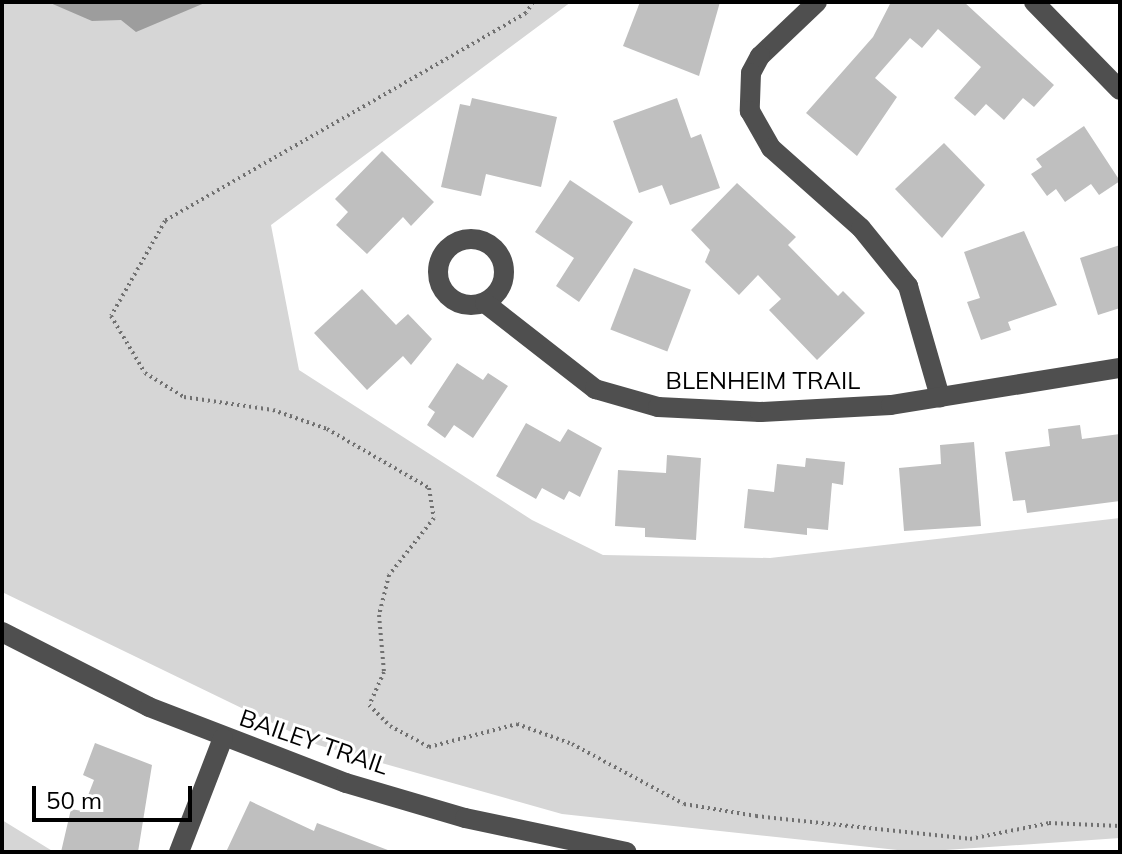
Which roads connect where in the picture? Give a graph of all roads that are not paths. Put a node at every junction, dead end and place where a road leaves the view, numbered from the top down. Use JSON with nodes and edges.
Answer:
{"nodes":[{"id":1,"x":817,"y":2,"type":"edge"},
{"id":2,"x":1034,"y":2,"type":"edge"},
{"id":3,"x":1120,"y":90,"type":"edge"},
{"id":4,"x":485,"y":303,"type":"dead end"},
{"id":5,"x":1120,"y":368,"type":"edge"},
{"id":6,"x":940,"y":397,"type":"junction"},
{"id":7,"x":2,"y":632,"type":"edge"},
{"id":8,"x":223,"y":738,"type":"junction"},
{"id":9,"x":179,"y":852,"type":"edge"},
{"id":10,"x":626,"y":852,"type":"edge"}],
"edges":[{"from":1,"to":6,"type":"street"},
{"from":2,"to":3,"type":"street"},
{"from":4,"to":6,"type":"street","name":"BLENHEIM TRAIL"},
{"from":5,"to":6,"type":"street","name":"BLENHEIM TRAIL"},
{"from":7,"to":8,"type":"street","name":"BAILEY TRAIL"},
{"from":8,"to":9,"type":"street"},
{"from":8,"to":10,"type":"street","name":"BAILEY TRAIL"}]}
